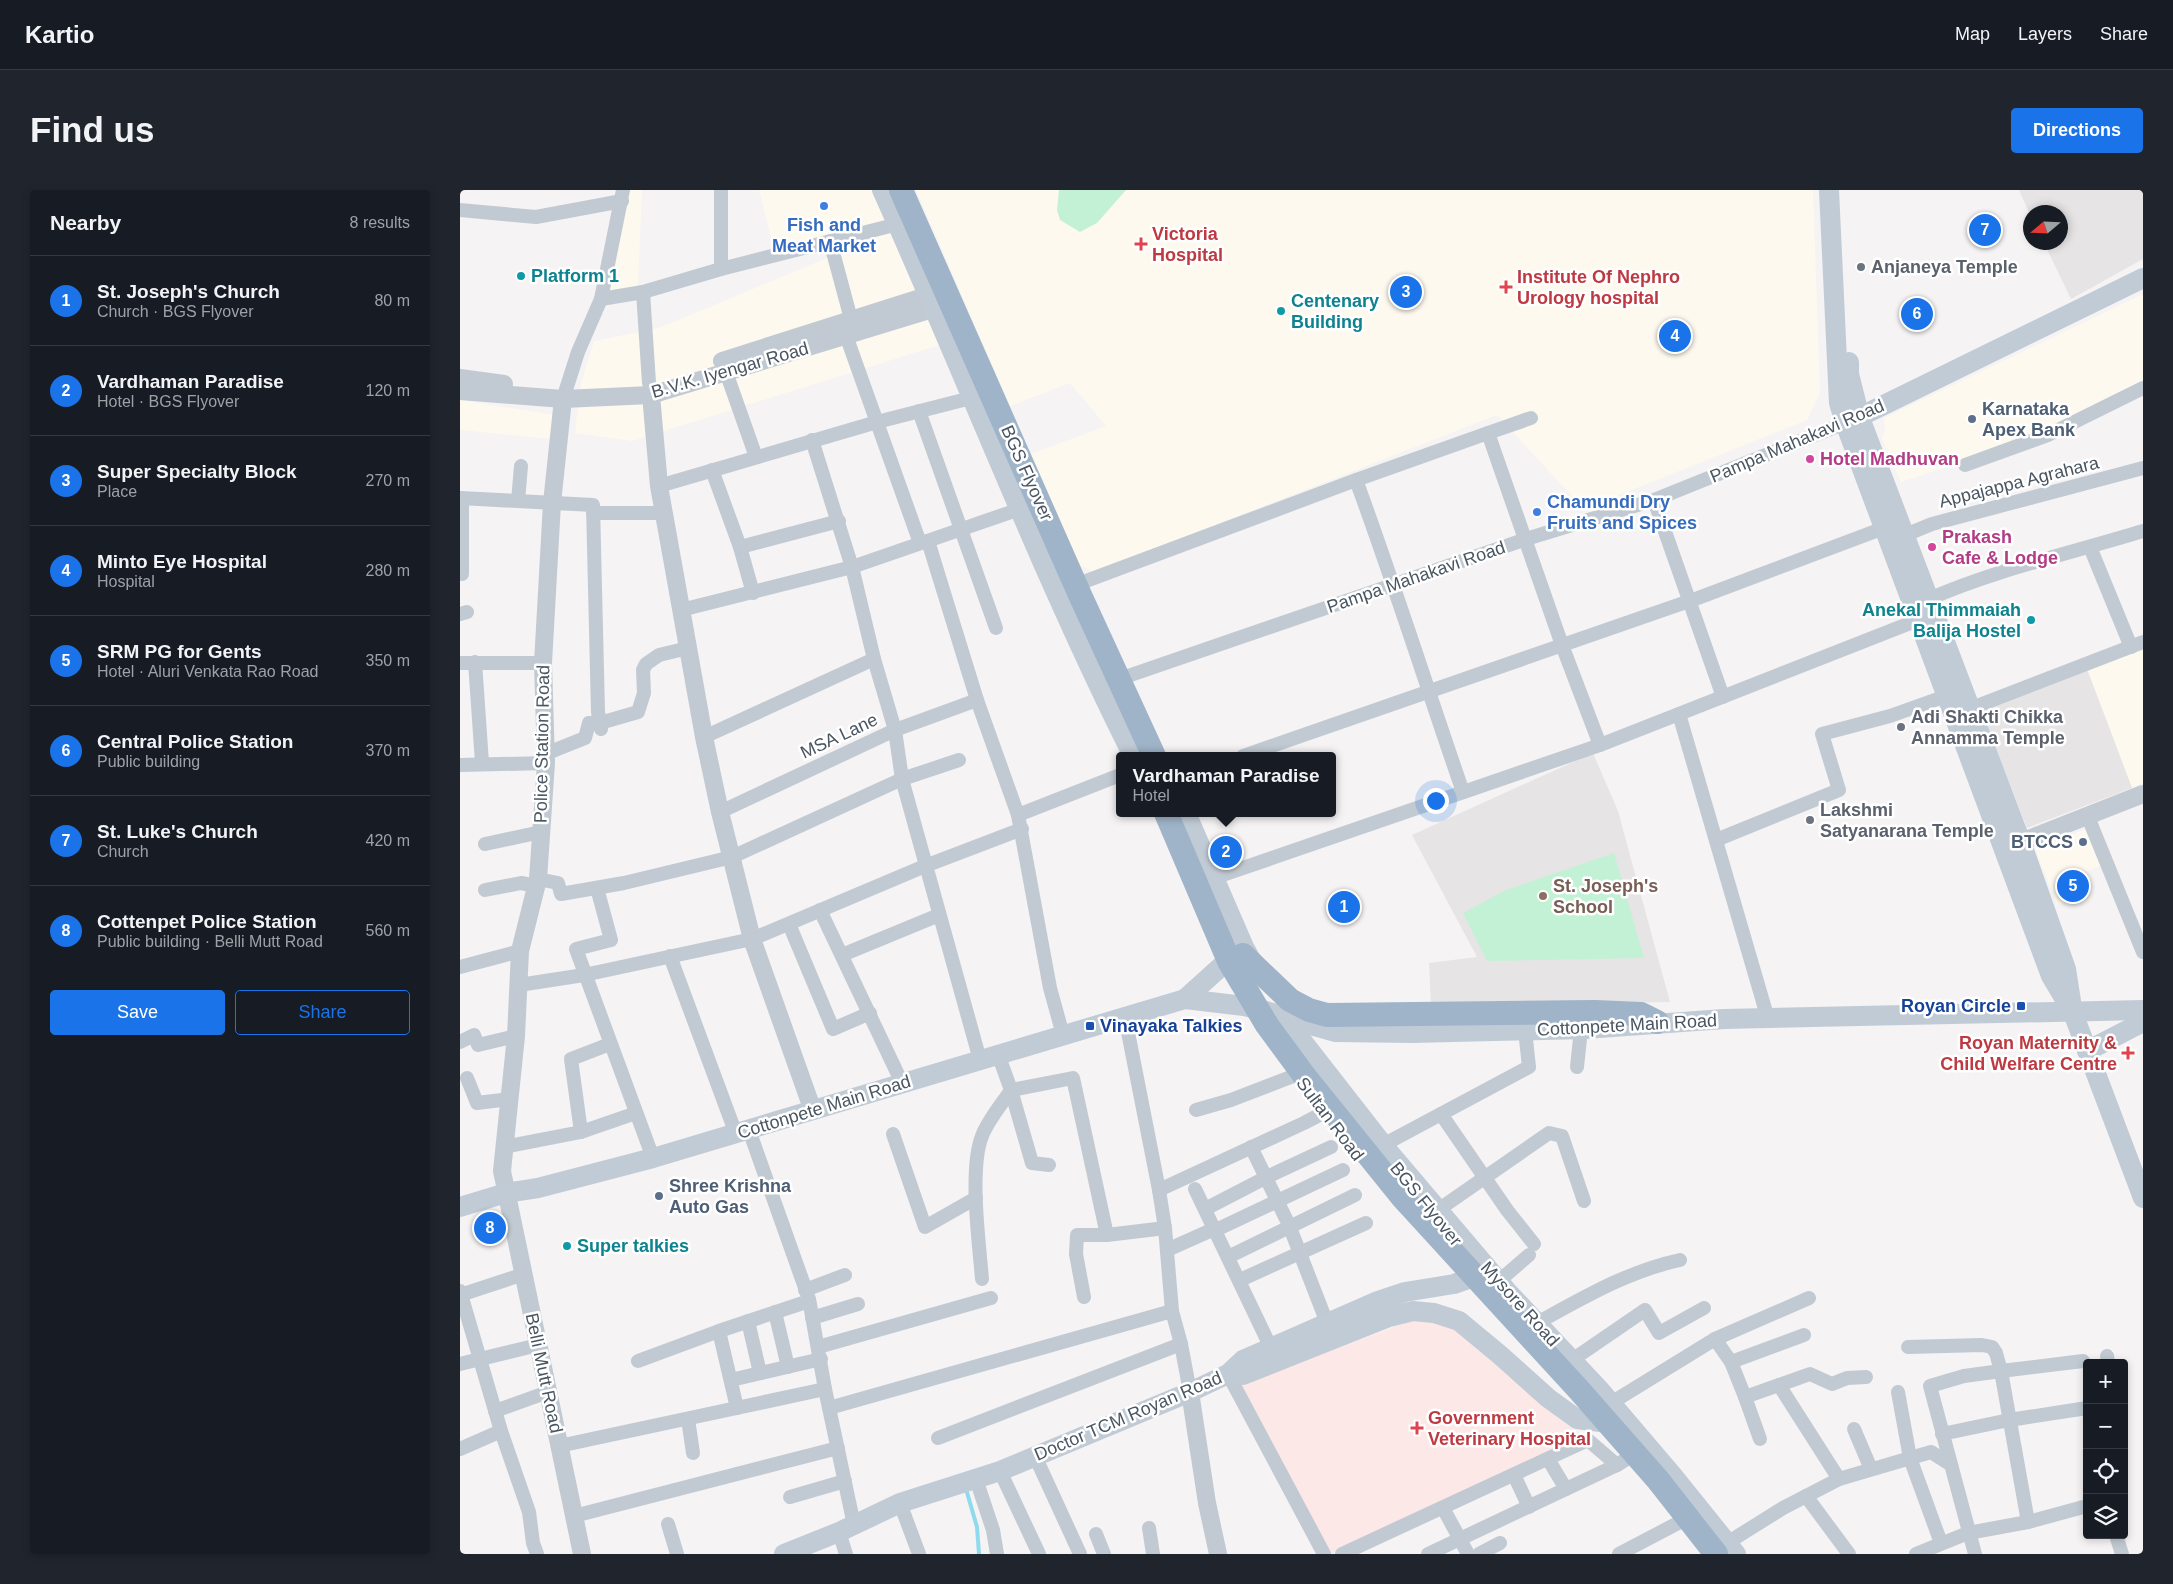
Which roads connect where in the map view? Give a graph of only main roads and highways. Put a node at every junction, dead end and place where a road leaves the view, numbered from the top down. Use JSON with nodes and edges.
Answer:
{"nodes":[{"id":1,"x":882,"y":190,"type":"edge"},
{"id":2,"x":890,"y":190,"type":"edge"},
{"id":3,"x":901,"y":190,"type":"edge"},
{"id":4,"x":912,"y":190,"type":"edge"},
{"id":5,"x":1829,"y":190,"type":"edge"},
{"id":6,"x":1840,"y":190,"type":"edge"},
{"id":7,"x":2143,"y":278,"type":"edge"},
{"id":8,"x":1853,"y":421,"type":"junction"},
{"id":9,"x":1957,"y":707,"type":"junction"},
{"id":10,"x":1131,"y":752,"type":"edge"},
{"id":11,"x":1136,"y":752,"type":"edge"},
{"id":12,"x":1152,"y":752,"type":"edge"},
{"id":13,"x":1159,"y":752,"type":"edge"},
{"id":14,"x":1164,"y":817,"type":"edge"},
{"id":15,"x":1168,"y":817,"type":"edge"},
{"id":16,"x":1183,"y":817,"type":"edge"},
{"id":17,"x":1188,"y":817,"type":"edge"},
{"id":18,"x":1235,"y":959,"type":"junction"},
{"id":19,"x":1186,"y":999,"type":"junction"},
{"id":20,"x":1244,"y":1006,"type":"junction"},
{"id":21,"x":2143,"y":1010,"type":"edge"},
{"id":22,"x":2073,"y":1013,"type":"junction"},
{"id":23,"x":1282,"y":1015,"type":"junction"},
{"id":24,"x":1588,"y":1020,"type":"junction"},
{"id":25,"x":1657,"y":1022,"type":"joint"},
{"id":26,"x":2143,"y":1022,"type":"edge"},
{"id":27,"x":1336,"y":1032,"type":"junction"},
{"id":28,"x":1308,"y":1050,"type":"junction"},
{"id":29,"x":2088,"y":1052,"type":"junction"},
{"id":30,"x":1293,"y":1071,"type":"junction"},
{"id":31,"x":2143,"y":1198,"type":"edge"},
{"id":32,"x":460,"y":1207,"type":"edge"},
{"id":33,"x":1492,"y":1273,"type":"junction"},
{"id":34,"x":1468,"y":1279,"type":"junction"},
{"id":35,"x":1228,"y":1374,"type":"junction"},
{"id":36,"x":1610,"y":1413,"type":"junction"},
{"id":37,"x":1727,"y":1551,"type":"edge"},
{"id":38,"x":784,"y":1554,"type":"edge"},
{"id":39,"x":1702,"y":1554,"type":"edge"}],
"edges":[{"from":1,"to":10,"type":"main road"},
{"from":2,"to":11,"type":"highway","name":"BGS Flyover"},
{"from":3,"to":12,"type":"highway","name":"BGS Flyover"},
{"from":4,"to":13,"type":"main road"},
{"from":5,"to":8,"type":"main road"},
{"from":6,"to":8,"type":"main road"},
{"from":7,"to":8,"type":"main road","name":"Pampa Mahakavi Road"},
{"from":8,"to":9,"type":"main road"},
{"from":8,"to":9,"type":"main road"},
{"from":9,"to":22,"type":"main road"},
{"from":9,"to":22,"type":"main road"},
{"from":14,"to":18,"type":"main road","name":"Sultan Road"},
{"from":15,"to":36,"type":"highway","name":"BGS Flyover"},
{"from":16,"to":18,"type":"highway","name":"BGS Flyover"},
{"from":17,"to":23,"type":"main road","name":"Mysore Road"},
{"from":18,"to":19,"type":"main road","name":"Cottonpete Main Road"},
{"from":18,"to":20,"type":"main road","name":"Sultan Road"},
{"from":18,"to":24,"type":"highway"},
{"from":18,"to":37,"type":"highway","name":"BGS Flyover"},
{"from":19,"to":20,"type":"main road","name":"Cottonpete Main Road"},
{"from":19,"to":32,"type":"main road","name":"Cottonpete Main Road"},
{"from":20,"to":23,"type":"main road","name":"Cottonpete Main Road"},
{"from":20,"to":30,"type":"main road","name":"Sultan Road"},
{"from":21,"to":22,"type":"main road","name":"Cottonpete Main Road"},
{"from":22,"to":25,"type":"main road","name":"Cottonpete Main Road"},
{"from":22,"to":29,"type":"main road"},
{"from":23,"to":27,"type":"main road","name":"Cottonpete Main Road"},
{"from":23,"to":28,"type":"main road","name":"Mysore Road"},
{"from":24,"to":25,"type":"highway"},
{"from":24,"to":27,"type":"main road","name":"Cottonpete Main Road"},
{"from":26,"to":29,"type":"main road"},
{"from":27,"to":28,"type":"main road"},
{"from":28,"to":30,"type":"main road"},
{"from":28,"to":33,"type":"main road","name":"Mysore Road"},
{"from":29,"to":31,"type":"main road"},
{"from":30,"to":34,"type":"main road","name":"Sultan Road"},
{"from":33,"to":34,"type":"main road","name":"Doctor TCM Royan Road"},
{"from":33,"to":36,"type":"main road","name":"Mysore Road"},
{"from":34,"to":35,"type":"main road","name":"Doctor TCM Royan Road"},
{"from":34,"to":39,"type":"main road","name":"Sultan Road"},
{"from":35,"to":36,"type":"main road"},
{"from":35,"to":38,"type":"main road","name":"Doctor TCM Royan Road"},
{"from":36,"to":37,"type":"highway","name":"BGS Flyover"}]}
